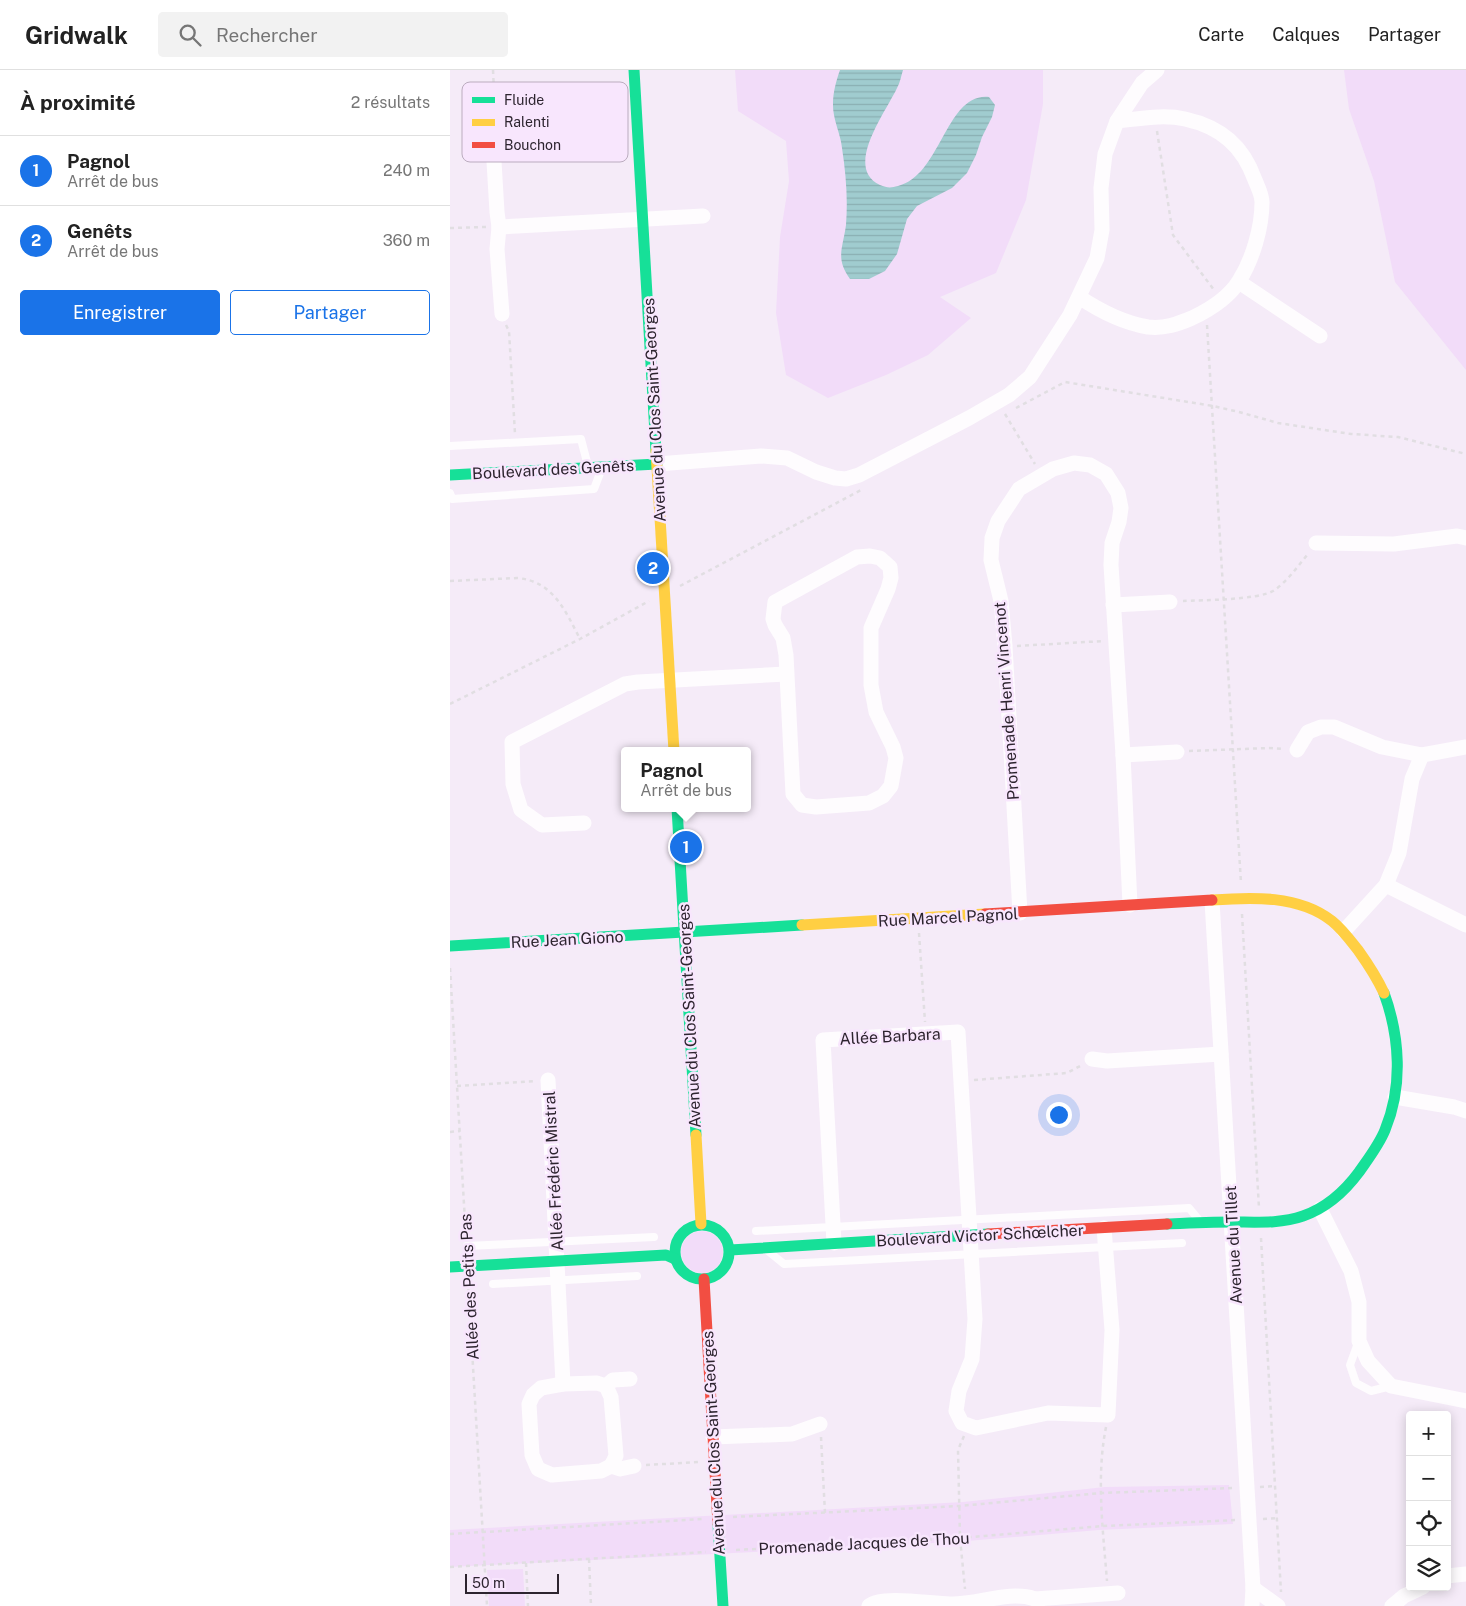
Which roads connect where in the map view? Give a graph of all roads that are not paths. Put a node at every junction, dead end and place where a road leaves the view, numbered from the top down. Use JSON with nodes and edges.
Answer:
{"nodes":[{"id":1,"x":634,"y":70,"type":"edge"},
{"id":2,"x":1157,"y":70,"type":"edge"},
{"id":3,"x":1117,"y":121,"type":"junction"},
{"id":4,"x":494,"y":162,"type":"edge"},
{"id":5,"x":703,"y":216,"type":"dead end"},
{"id":6,"x":643,"y":220,"type":"junction"},
{"id":7,"x":499,"y":227,"type":"junction"},
{"id":8,"x":1239,"y":282,"type":"junction"},
{"id":9,"x":1079,"y":297,"type":"junction"},
{"id":10,"x":502,"y":314,"type":"road end"},
{"id":11,"x":1320,"y":336,"type":"dead end"},
{"id":12,"x":450,"y":446,"type":"edge"},
{"id":13,"x":657,"y":464,"type":"junction"},
{"id":14,"x":589,"y":468,"type":"junction"},
{"id":15,"x":602,"y":468,"type":"junction"},
{"id":16,"x":450,"y":475,"type":"edge"},
{"id":17,"x":450,"y":493,"type":"edge"},
{"id":18,"x":1466,"y":538,"type":"edge"},
{"id":19,"x":1316,"y":543,"type":"road end"},
{"id":20,"x":1170,"y":602,"type":"road end"},
{"id":21,"x":1113,"y":605,"type":"junction"},
{"id":22,"x":786,"y":674,"type":"junction"},
{"id":23,"x":670,"y":680,"type":"junction"},
{"id":24,"x":674,"y":747,"type":"edge"},
{"id":25,"x":1466,"y":747,"type":"edge"},
{"id":26,"x":1297,"y":750,"type":"road end"},
{"id":27,"x":1177,"y":752,"type":"road end"},
{"id":28,"x":1123,"y":755,"type":"junction"},
{"id":29,"x":1422,"y":755,"type":"junction"},
{"id":30,"x":677,"y":812,"type":"edge"},
{"id":31,"x":584,"y":823,"type":"dead end"},
{"id":32,"x":1386,"y":885,"type":"junction"},
{"id":33,"x":1212,"y":901,"type":"junction"},
{"id":34,"x":1130,"y":905,"type":"junction"},
{"id":35,"x":1020,"y":912,"type":"junction"},
{"id":36,"x":1466,"y":925,"type":"edge"},
{"id":37,"x":1344,"y":931,"type":"junction"},
{"id":38,"x":684,"y":932,"type":"junction"},
{"id":39,"x":450,"y":946,"type":"edge"},
{"id":40,"x":1221,"y":1054,"type":"junction"},
{"id":41,"x":1092,"y":1059,"type":"road end"},
{"id":42,"x":548,"y":1080,"type":"road end"},
{"id":43,"x":1395,"y":1097,"type":"junction"},
{"id":44,"x":1466,"y":1112,"type":"edge"},
{"id":45,"x":1320,"y":1208,"type":"junction"},
{"id":46,"x":968,"y":1219,"type":"junction"},
{"id":47,"x":1231,"y":1222,"type":"junction"},
{"id":48,"x":701,"y":1224,"type":"junction"},
{"id":49,"x":1202,"y":1224,"type":"junction"},
{"id":50,"x":833,"y":1226,"type":"junction"},
{"id":51,"x":1104,"y":1228,"type":"junction"},
{"id":52,"x":756,"y":1231,"type":"dead end"},
{"id":53,"x":969,"y":1235,"type":"junction"},
{"id":54,"x":654,"y":1237,"type":"dead end"},
{"id":55,"x":557,"y":1242,"type":"junction"},
{"id":56,"x":834,"y":1243,"type":"junction"},
{"id":57,"x":1182,"y":1243,"type":"dead end"},
{"id":58,"x":466,"y":1246,"type":"road end"},
{"id":59,"x":1106,"y":1247,"type":"junction"},
{"id":60,"x":764,"y":1248,"type":"junction"},
{"id":61,"x":730,"y":1250,"type":"junction"},
{"id":62,"x":970,"y":1254,"type":"junction"},
{"id":63,"x":676,"y":1259,"type":"junction"},
{"id":64,"x":558,"y":1261,"type":"junction"},
{"id":65,"x":450,"y":1267,"type":"edge"},
{"id":66,"x":637,"y":1276,"type":"dead end"},
{"id":67,"x":558,"y":1280,"type":"junction"},
{"id":68,"x":704,"y":1280,"type":"junction"},
{"id":69,"x":493,"y":1284,"type":"dead end"},
{"id":70,"x":1359,"y":1341,"type":"junction"},
{"id":71,"x":630,"y":1379,"type":"dead end"},
{"id":72,"x":563,"y":1384,"type":"junction"},
{"id":73,"x":606,"y":1386,"type":"junction"},
{"id":74,"x":1390,"y":1386,"type":"junction"},
{"id":75,"x":1466,"y":1401,"type":"edge"},
{"id":76,"x":820,"y":1424,"type":"road end"},
{"id":77,"x":713,"y":1437,"type":"junction"},
{"id":78,"x":611,"y":1466,"type":"junction"},
{"id":79,"x":634,"y":1466,"type":"road end"},
{"id":80,"x":1466,"y":1574,"type":"edge"},
{"id":81,"x":1451,"y":1576,"type":"edge"},
{"id":82,"x":1253,"y":1588,"type":"junction"},
{"id":83,"x":1415,"y":1591,"type":"edge"},
{"id":84,"x":1113,"y":1594,"type":"road end"},
{"id":85,"x":1280,"y":1602,"type":"edge"},
{"id":86,"x":1036,"y":1603,"type":"edge"},
{"id":87,"x":723,"y":1606,"type":"edge"},
{"id":88,"x":869,"y":1606,"type":"edge"},
{"id":89,"x":1252,"y":1606,"type":"edge"},
{"id":90,"x":1392,"y":1606,"type":"edge"}],
"edges":[{"from":1,"to":6,"type":"street","name":"Avenue du Clos Saint-Georges"},
{"from":2,"to":3,"type":"street"},
{"from":3,"to":8,"type":"street"},
{"from":3,"to":9,"type":"street"},
{"from":4,"to":7,"type":"street"},
{"from":5,"to":6,"type":"street"},
{"from":6,"to":7,"type":"street"},
{"from":6,"to":13,"type":"street","name":"Avenue du Clos Saint-Georges"},
{"from":7,"to":10,"type":"street"},
{"from":8,"to":9,"type":"street"},
{"from":8,"to":11,"type":"street"},
{"from":9,"to":13,"type":"street"},
{"from":12,"to":14,"type":"lane"},
{"from":13,"to":15,"type":"street","name":"Boulevard des Genêts"},
{"from":13,"to":23,"type":"street","name":"Avenue du Clos Saint-Georges"},
{"from":14,"to":15,"type":"street","name":"Boulevard des Genêts"},
{"from":14,"to":16,"type":"street","name":"Boulevard des Genêts"},
{"from":15,"to":17,"type":"lane"},
{"from":18,"to":19,"type":"street"},
{"from":20,"to":21,"type":"street"},
{"from":21,"to":28,"type":"street","name":"Promenade Henri Vincenot"},
{"from":21,"to":35,"type":"street","name":"Promenade Henri Vincenot"},
{"from":22,"to":22,"type":"street"},
{"from":22,"to":23,"type":"street"},
{"from":23,"to":24,"type":"street","name":"Avenue du Clos Saint-Georges"},
{"from":23,"to":31,"type":"street"},
{"from":25,"to":29,"type":"street"},
{"from":26,"to":29,"type":"street"},
{"from":27,"to":28,"type":"street"},
{"from":28,"to":34,"type":"street","name":"Promenade Henri Vincenot"},
{"from":29,"to":32,"type":"street"},
{"from":30,"to":38,"type":"street","name":"Avenue du Clos Saint-Georges"},
{"from":32,"to":36,"type":"street"},
{"from":32,"to":37,"type":"street"},
{"from":33,"to":34,"type":"street","name":"Rue Marcel Pagnol"},
{"from":33,"to":37,"type":"street","name":"Rue Marcel Pagnol"},
{"from":33,"to":40,"type":"street","name":"Avenue du Tillet"},
{"from":34,"to":35,"type":"street","name":"Rue Marcel Pagnol"},
{"from":35,"to":38,"type":"street","name":"Rue Marcel Pagnol"},
{"from":37,"to":43,"type":"street","name":"Rue Marcel Pagnol"},
{"from":38,"to":39,"type":"street","name":"Rue Jean Giono"},
{"from":38,"to":48,"type":"street","name":"Avenue du Clos Saint-Georges"},
{"from":40,"to":41,"type":"street"},
{"from":40,"to":47,"type":"street","name":"Avenue du Tillet"},
{"from":42,"to":55,"type":"street","name":"Allée Frédéric Mistral"},
{"from":43,"to":44,"type":"street"},
{"from":43,"to":45,"type":"street","name":"Boulevard Victor Schœlcher"},
{"from":45,"to":47,"type":"street","name":"Boulevard Victor Schœlcher"},
{"from":45,"to":70,"type":"street"},
{"from":46,"to":49,"type":"lane"},
{"from":46,"to":50,"type":"lane"},
{"from":46,"to":50,"type":"street","name":"Allée Barbara"},
{"from":46,"to":53,"type":"street","name":"Allée Barbara"},
{"from":47,"to":49,"type":"street","name":"Boulevard Victor Schœlcher"},
{"from":47,"to":82,"type":"street","name":"Avenue du Tillet"},
{"from":48,"to":61,"type":"street"},
{"from":48,"to":63,"type":"street"},
{"from":49,"to":51,"type":"street","name":"Boulevard Victor Schœlcher"},
{"from":50,"to":52,"type":"lane"},
{"from":50,"to":56,"type":"street","name":"Allée Barbara"},
{"from":51,"to":53,"type":"street","name":"Boulevard Victor Schœlcher"},
{"from":51,"to":59,"type":"street"},
{"from":53,"to":56,"type":"street","name":"Boulevard Victor Schœlcher"},
{"from":53,"to":62,"type":"street","name":"Allée Barbara"},
{"from":54,"to":55,"type":"lane"},
{"from":55,"to":58,"type":"lane"},
{"from":55,"to":64,"type":"street","name":"Allée Frédéric Mistral"},
{"from":56,"to":60,"type":"street","name":"Boulevard Victor Schœlcher"},
{"from":57,"to":59,"type":"lane"},
{"from":59,"to":62,"type":"lane"},
{"from":59,"to":62,"type":"street","name":"Allée Barbara"},
{"from":60,"to":61,"type":"street","name":"Boulevard Victor Schœlcher"},
{"from":60,"to":62,"type":"lane"},
{"from":61,"to":68,"type":"street"},
{"from":63,"to":64,"type":"street"},
{"from":63,"to":68,"type":"street"},
{"from":64,"to":65,"type":"street"},
{"from":64,"to":67,"type":"street","name":"Allée Frédéric Mistral"},
{"from":66,"to":67,"type":"lane"},
{"from":67,"to":69,"type":"lane"},
{"from":67,"to":72,"type":"street","name":"Allée Frédéric Mistral"},
{"from":68,"to":77,"type":"street","name":"Avenue du Clos Saint-Georges"},
{"from":70,"to":74,"type":"street"},
{"from":70,"to":74,"type":"lane"},
{"from":71,"to":73,"type":"street"},
{"from":72,"to":73,"type":"street"},
{"from":72,"to":78,"type":"street"},
{"from":73,"to":78,"type":"street"},
{"from":74,"to":75,"type":"street"},
{"from":76,"to":77,"type":"street"},
{"from":77,"to":87,"type":"street","name":"Avenue du Clos Saint-Georges"},
{"from":78,"to":79,"type":"street"},
{"from":80,"to":81,"type":"street"},
{"from":82,"to":85,"type":"street"},
{"from":82,"to":89,"type":"street","name":"Avenue du Tillet"},
{"from":83,"to":90,"type":"street"},
{"from":84,"to":86,"type":"street"},
{"from":86,"to":88,"type":"street"}]}
